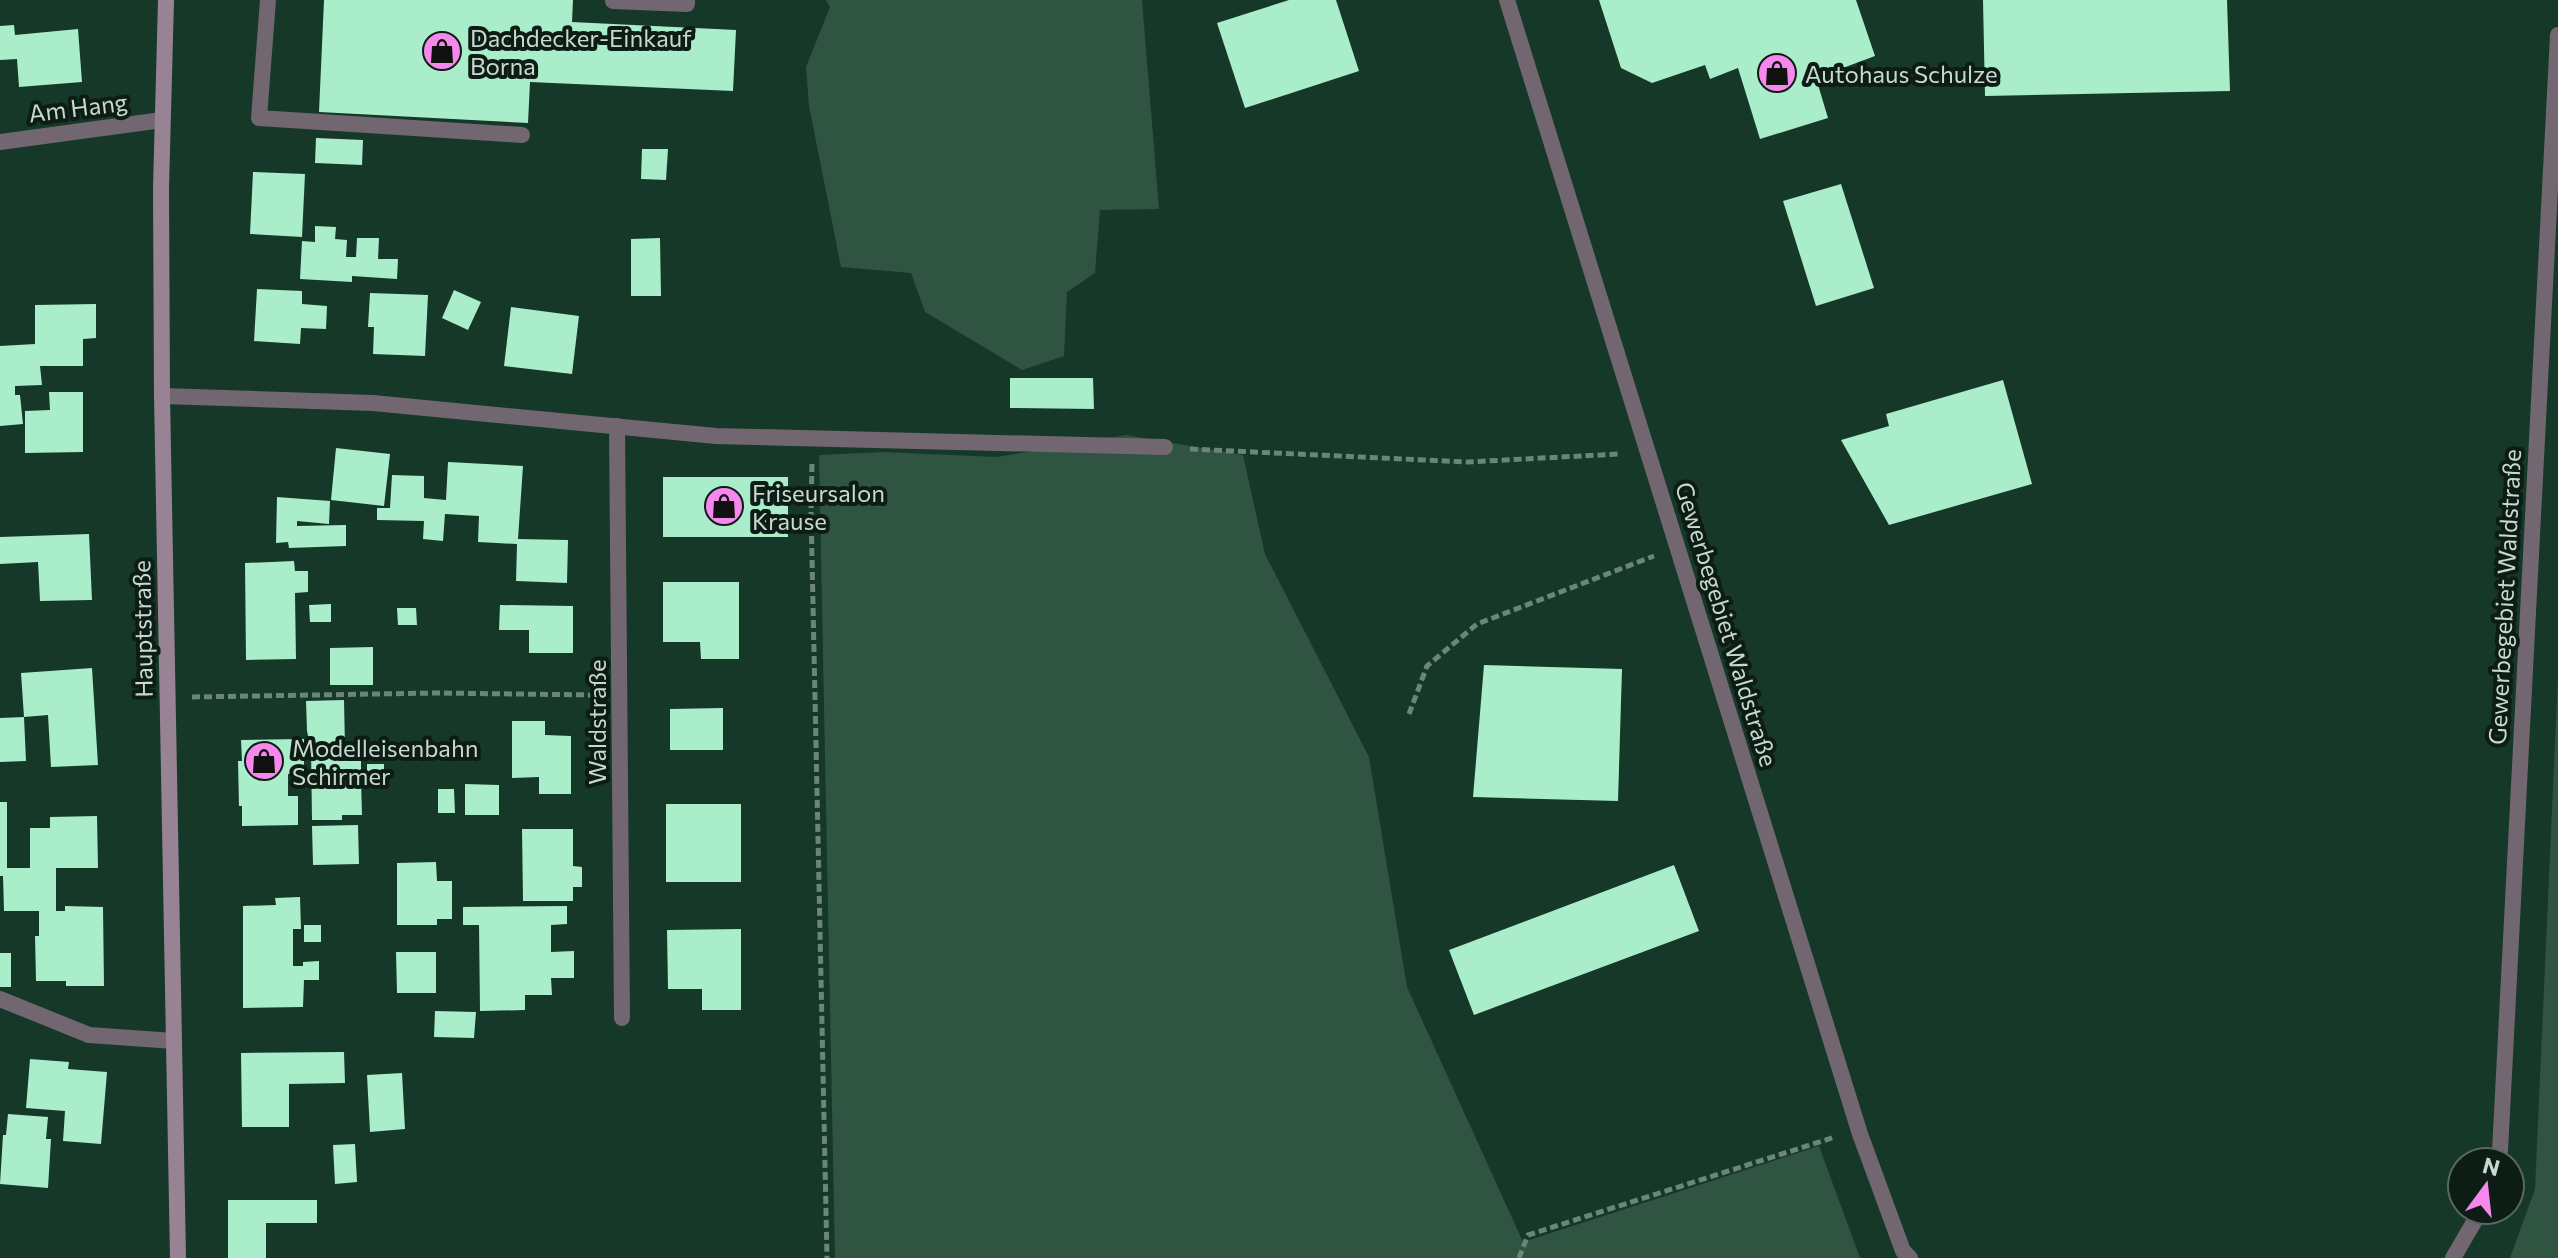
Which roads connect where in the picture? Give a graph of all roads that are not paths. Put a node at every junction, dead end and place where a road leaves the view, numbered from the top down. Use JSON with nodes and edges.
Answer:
{"nodes":[{"id":1,"x":166,"y":0,"type":"edge"},
{"id":2,"x":268,"y":0,"type":"edge"},
{"id":3,"x":687,"y":0,"type":"edge"},
{"id":4,"x":1507,"y":0,"type":"edge"},
{"id":5,"x":613,"y":1,"type":"edge"},
{"id":6,"x":2558,"y":35,"type":"edge"},
{"id":7,"x":162,"y":120,"type":"junction"},
{"id":8,"x":522,"y":135,"type":"dead end"},
{"id":9,"x":0,"y":142,"type":"edge"},
{"id":10,"x":162,"y":396,"type":"junction"},
{"id":11,"x":617,"y":426,"type":"junction"},
{"id":12,"x":1165,"y":447,"type":"road end"},
{"id":13,"x":0,"y":999,"type":"edge"},
{"id":14,"x":622,"y":1018,"type":"dead end"},
{"id":15,"x":174,"y":1041,"type":"junction"},
{"id":16,"x":2500,"y":1146,"type":"edge"},
{"id":17,"x":2472,"y":1226,"type":"edge"},
{"id":18,"x":178,"y":1258,"type":"edge"},
{"id":19,"x":1910,"y":1258,"type":"edge"},
{"id":20,"x":2453,"y":1258,"type":"edge"}],
"edges":[{"from":1,"to":7,"type":"main road","name":"Hauptstraße"},
{"from":2,"to":8,"type":"street"},
{"from":3,"to":5,"type":"street"},
{"from":4,"to":19,"type":"street","name":"Gewerbegebiet Waldstraße"},
{"from":6,"to":16,"type":"street","name":"Gewerbegebiet Waldstraße"},
{"from":7,"to":9,"type":"street","name":"Am Hang"},
{"from":7,"to":10,"type":"main road","name":"Hauptstraße"},
{"from":10,"to":11,"type":"street"},
{"from":10,"to":15,"type":"main road","name":"Hauptstraße"},
{"from":11,"to":12,"type":"street"},
{"from":11,"to":14,"type":"street","name":"Waldstraße"},
{"from":13,"to":15,"type":"street"},
{"from":15,"to":18,"type":"main road","name":"Hauptstraße"},
{"from":17,"to":20,"type":"street"}]}
